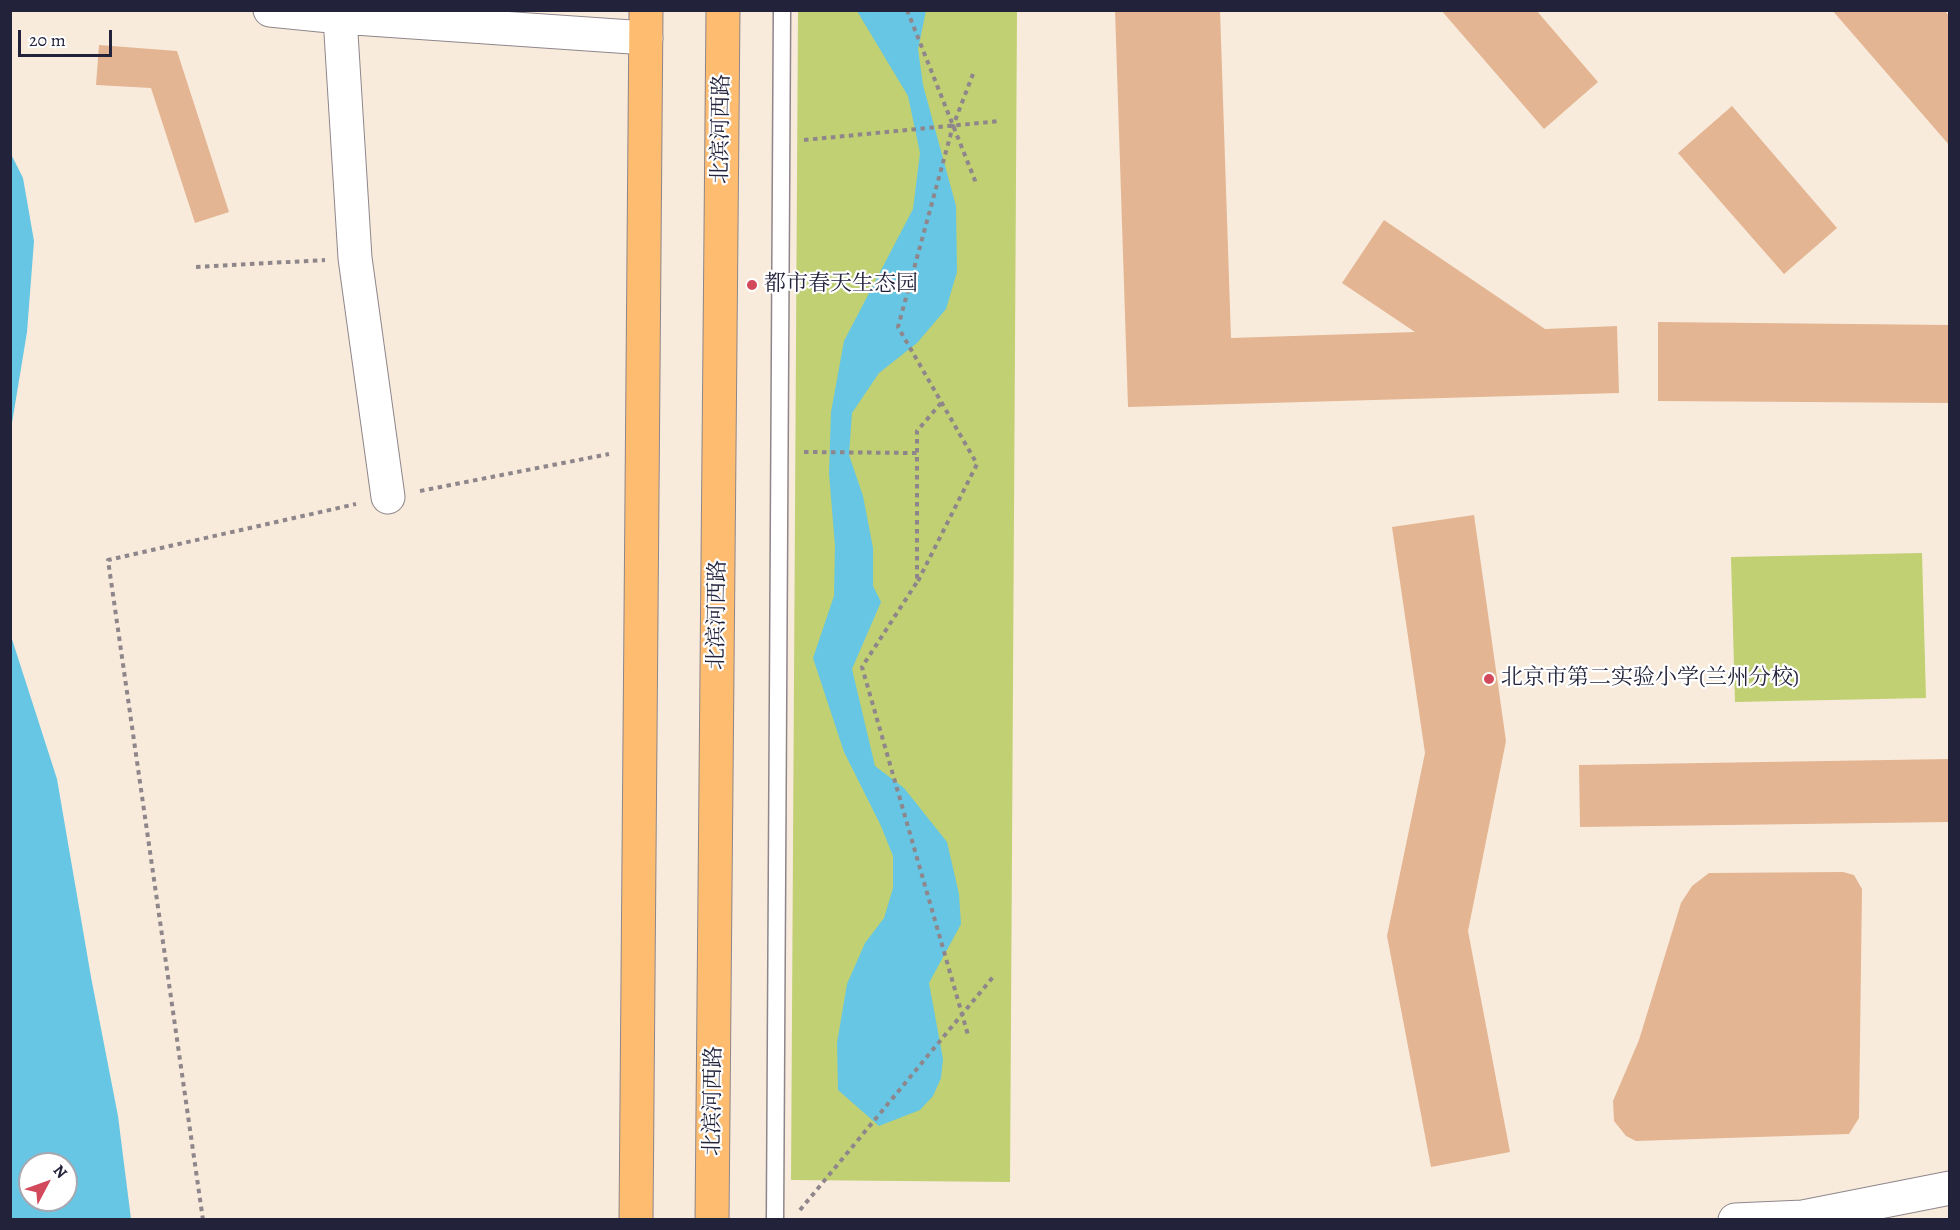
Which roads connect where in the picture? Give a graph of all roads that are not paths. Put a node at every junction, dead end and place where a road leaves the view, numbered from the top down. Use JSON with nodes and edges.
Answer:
{"nodes":[{"id":1,"x":270,"y":10,"type":"edge"},
{"id":2,"x":723,"y":10,"type":"edge"},
{"id":3,"x":782,"y":10,"type":"edge"},
{"id":4,"x":340,"y":17,"type":"junction"},
{"id":5,"x":646,"y":24,"type":"edge"},
{"id":6,"x":388,"y":497,"type":"road end"},
{"id":7,"x":1950,"y":1188,"type":"edge"},
{"id":8,"x":636,"y":1220,"type":"edge"},
{"id":9,"x":712,"y":1220,"type":"edge"},
{"id":10,"x":775,"y":1220,"type":"edge"},
{"id":11,"x":1735,"y":1220,"type":"edge"}],
"edges":[{"from":1,"to":4,"type":"street"},
{"from":2,"to":9,"type":"main road","name":"北滨河西路"},
{"from":3,"to":10,"type":"lane"},
{"from":4,"to":5,"type":"street"},
{"from":4,"to":6,"type":"street"},
{"from":5,"to":8,"type":"main road"},
{"from":7,"to":11,"type":"street"}]}
